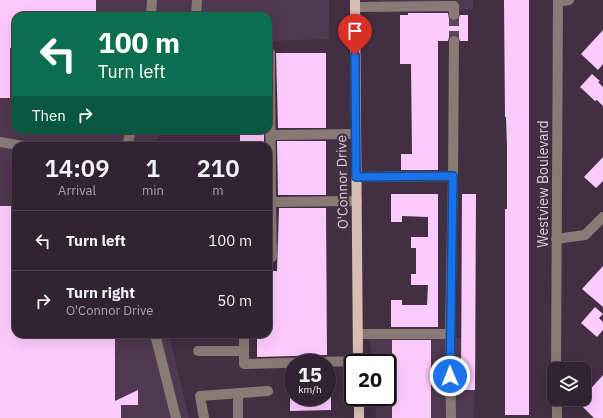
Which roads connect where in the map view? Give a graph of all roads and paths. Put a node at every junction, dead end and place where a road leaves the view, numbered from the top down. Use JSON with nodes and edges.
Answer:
{"nodes":[{"id":1,"x":152,"y":0,"type":"edge"},
{"id":2,"x":197,"y":0,"type":"edge"},
{"id":3,"x":569,"y":0,"type":"edge"},
{"id":4,"x":558,"y":1,"type":"edge"},
{"id":5,"x":355,"y":4,"type":"edge"},
{"id":6,"x":151,"y":12,"type":"edge"},
{"id":7,"x":196,"y":12,"type":"edge"},
{"id":8,"x":454,"y":15,"type":"dead end"},
{"id":9,"x":454,"y":41,"type":"tunnel mouth"},
{"id":10,"x":356,"y":134,"type":"junction"},
{"id":11,"x":270,"y":135,"type":"joint"},
{"id":12,"x":0,"y":142,"type":"edge"},
{"id":13,"x":270,"y":142,"type":"edge"},
{"id":14,"x":12,"y":144,"type":"edge"},
{"id":15,"x":453,"y":176,"type":"junction"},
{"id":16,"x":356,"y":177,"type":"junction"},
{"id":17,"x":357,"y":201,"type":"junction"},
{"id":18,"x":272,"y":202,"type":"edge"},
{"id":19,"x":603,"y":217,"type":"edge"},
{"id":20,"x":556,"y":240,"type":"junction"},
{"id":21,"x":358,"y":334,"type":"junction"},
{"id":22,"x":450,"y":334,"type":"junction"},
{"id":23,"x":156,"y":338,"type":"edge"},
{"id":24,"x":244,"y":338,"type":"edge"},
{"id":25,"x":244,"y":351,"type":"junction"},
{"id":26,"x":198,"y":352,"type":"dead end"},
{"id":27,"x":358,"y":354,"type":"edge"},
{"id":28,"x":344,"y":362,"type":"edge"},
{"id":29,"x":556,"y":362,"type":"edge"},
{"id":30,"x":268,"y":391,"type":"dead end"},
{"id":31,"x":238,"y":393,"type":"junction"},
{"id":32,"x":359,"y":406,"type":"edge"},
{"id":33,"x":557,"y":406,"type":"edge"},
{"id":34,"x":176,"y":418,"type":"edge"},
{"id":35,"x":204,"y":418,"type":"edge"},
{"id":36,"x":238,"y":418,"type":"edge"},
{"id":37,"x":359,"y":418,"type":"edge"},
{"id":38,"x":451,"y":418,"type":"edge"},
{"id":39,"x":557,"y":418,"type":"edge"}],
"edges":[{"from":1,"to":6,"type":"street"},
{"from":2,"to":7,"type":"street"},
{"from":3,"to":4,"type":"street"},
{"from":4,"to":20,"type":"street","name":"Westview Boulevard"},
{"from":5,"to":8,"type":"street"},
{"from":5,"to":10,"type":"main road","name":"O'Connor Drive"},
{"from":9,"to":15,"type":"street"},
{"from":10,"to":11,"type":"street"},
{"from":10,"to":16,"type":"main road","name":"O'Connor Drive"},
{"from":11,"to":13,"type":"street"},
{"from":12,"to":14,"type":"street"},
{"from":15,"to":16,"type":"street"},
{"from":15,"to":22,"type":"street"},
{"from":16,"to":17,"type":"main road","name":"O'Connor Drive"},
{"from":17,"to":18,"type":"street"},
{"from":17,"to":21,"type":"main road","name":"O'Connor Drive"},
{"from":19,"to":20,"type":"street"},
{"from":20,"to":29,"type":"street","name":"Westview Boulevard"},
{"from":21,"to":22,"type":"street"},
{"from":21,"to":27,"type":"main road","name":"O'Connor Drive"},
{"from":22,"to":38,"type":"street"},
{"from":23,"to":34,"type":"street"},
{"from":24,"to":25,"type":"street"},
{"from":25,"to":26,"type":"street"},
{"from":25,"to":28,"type":"street"},
{"from":30,"to":31,"type":"street"},
{"from":31,"to":35,"type":"street"},
{"from":31,"to":36,"type":"street"},
{"from":32,"to":37,"type":"main road"},
{"from":33,"to":39,"type":"street"}]}
